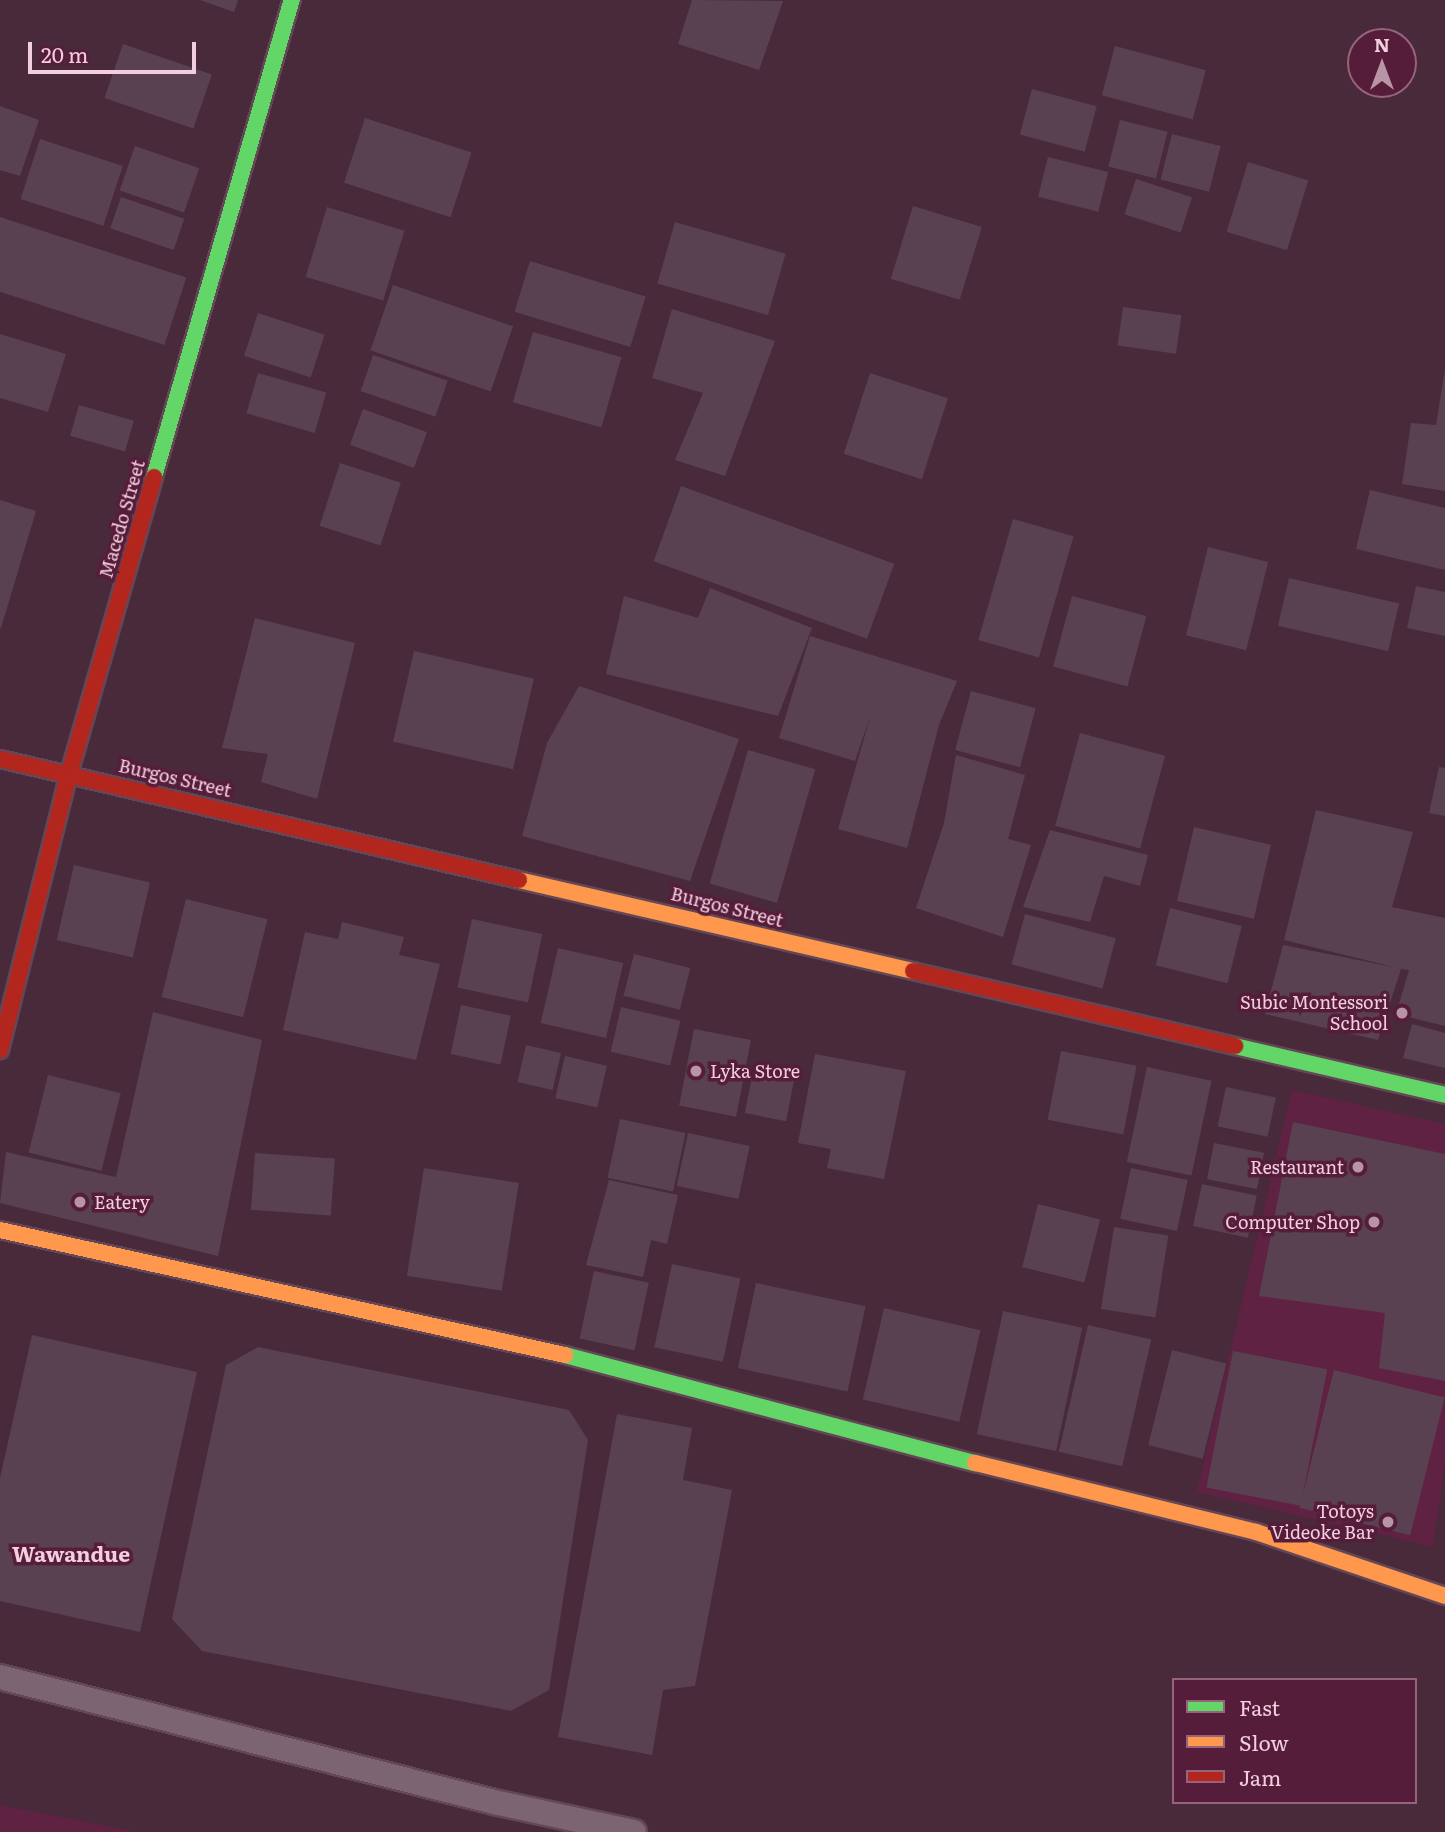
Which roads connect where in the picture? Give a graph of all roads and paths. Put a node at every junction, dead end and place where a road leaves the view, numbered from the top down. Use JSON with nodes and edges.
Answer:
{"nodes":[{"id":1,"x":292,"y":0,"type":"edge"},
{"id":2,"x":0,"y":760,"type":"edge"},
{"id":3,"x":69,"y":774,"type":"junction"},
{"id":4,"x":0,"y":1051,"type":"edge"},
{"id":5,"x":1445,"y":1095,"type":"edge"},
{"id":6,"x":0,"y":1230,"type":"edge"},
{"id":7,"x":1445,"y":1596,"type":"edge"},
{"id":8,"x":0,"y":1677,"type":"edge"},
{"id":9,"x":634,"y":1832,"type":"edge"}],
"edges":[{"from":1,"to":3,"type":"street","name":"Macedo Street"},
{"from":2,"to":3,"type":"street","name":"Burgos Street"},
{"from":3,"to":4,"type":"street","name":"Macedo Street"},
{"from":3,"to":5,"type":"street","name":"Burgos Street"},
{"from":6,"to":7,"type":"street"},
{"from":8,"to":9,"type":"lane"}]}
